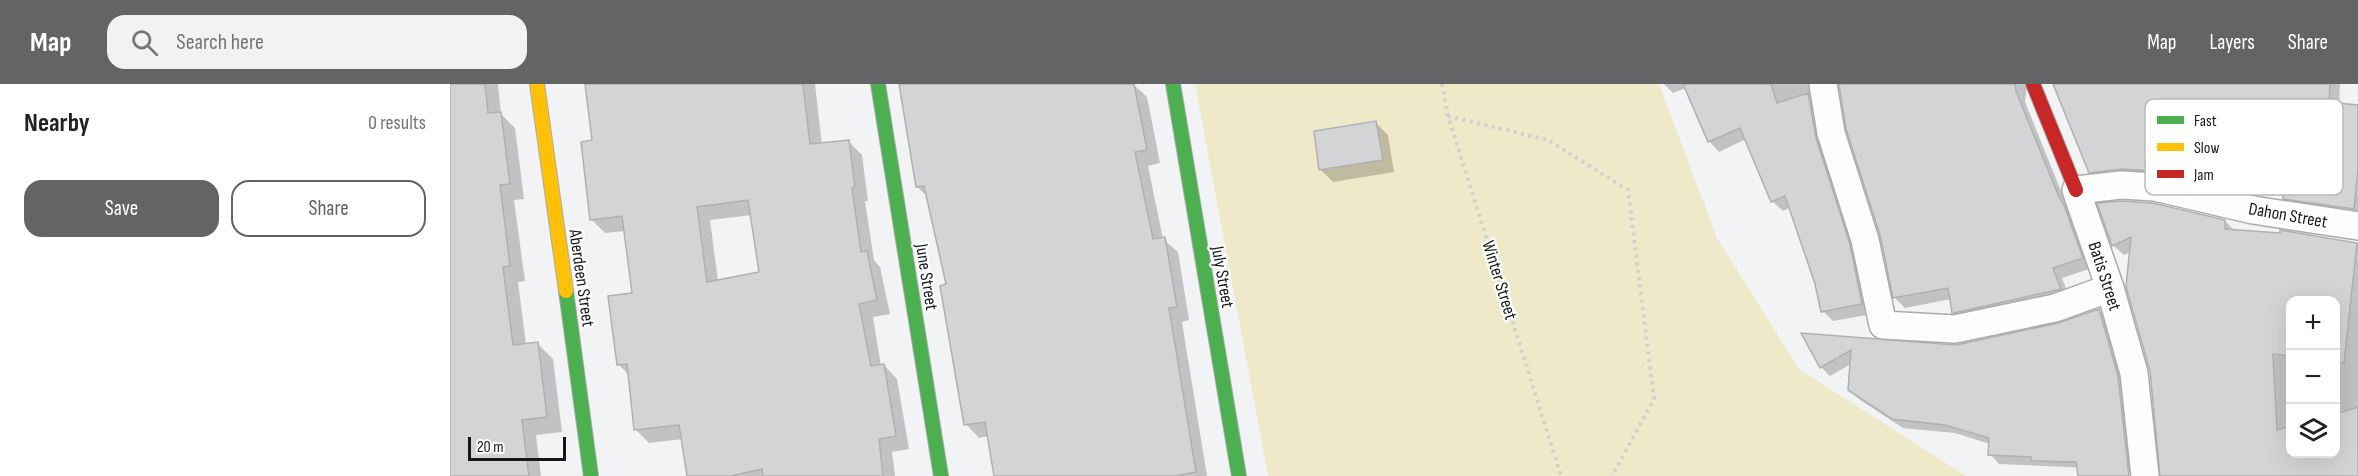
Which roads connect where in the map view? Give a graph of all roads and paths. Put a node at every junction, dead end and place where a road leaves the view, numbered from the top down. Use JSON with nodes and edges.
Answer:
{"nodes":[{"id":1,"x":537,"y":84,"type":"edge"},
{"id":2,"x":878,"y":84,"type":"edge"},
{"id":3,"x":1173,"y":84,"type":"edge"},
{"id":4,"x":1442,"y":84,"type":"edge"},
{"id":5,"x":1823,"y":84,"type":"edge"},
{"id":6,"x":2033,"y":84,"type":"edge"},
{"id":7,"x":1448,"y":116,"type":"junction"},
{"id":8,"x":2145,"y":186,"type":"edge"},
{"id":9,"x":2076,"y":190,"type":"junction"},
{"id":10,"x":2189,"y":195,"type":"edge"},
{"id":11,"x":2358,"y":226,"type":"edge"},
{"id":12,"x":2110,"y":288,"type":"junction"},
{"id":13,"x":591,"y":476,"type":"edge"},
{"id":14,"x":941,"y":476,"type":"edge"},
{"id":15,"x":1239,"y":476,"type":"edge"},
{"id":16,"x":1560,"y":476,"type":"edge"},
{"id":17,"x":1612,"y":476,"type":"edge"},
{"id":18,"x":2145,"y":476,"type":"edge"}],
"edges":[{"from":1,"to":13,"type":"street","name":"Aberdeen Street"},
{"from":2,"to":14,"type":"street","name":"June Street"},
{"from":3,"to":15,"type":"street","name":"July Street"},
{"from":4,"to":7,"type":"path","name":"Winter Street"},
{"from":5,"to":12,"type":"street"},
{"from":6,"to":9,"type":"street","name":"Batis Street"},
{"from":7,"to":16,"type":"path","name":"Winter Street"},
{"from":7,"to":17,"type":"path"},
{"from":8,"to":9,"type":"street","name":"Dahon Street"},
{"from":9,"to":12,"type":"street","name":"Batis Street"},
{"from":10,"to":11,"type":"street","name":"Dahon Street"},
{"from":12,"to":18,"type":"street","name":"Batis Street"}]}
